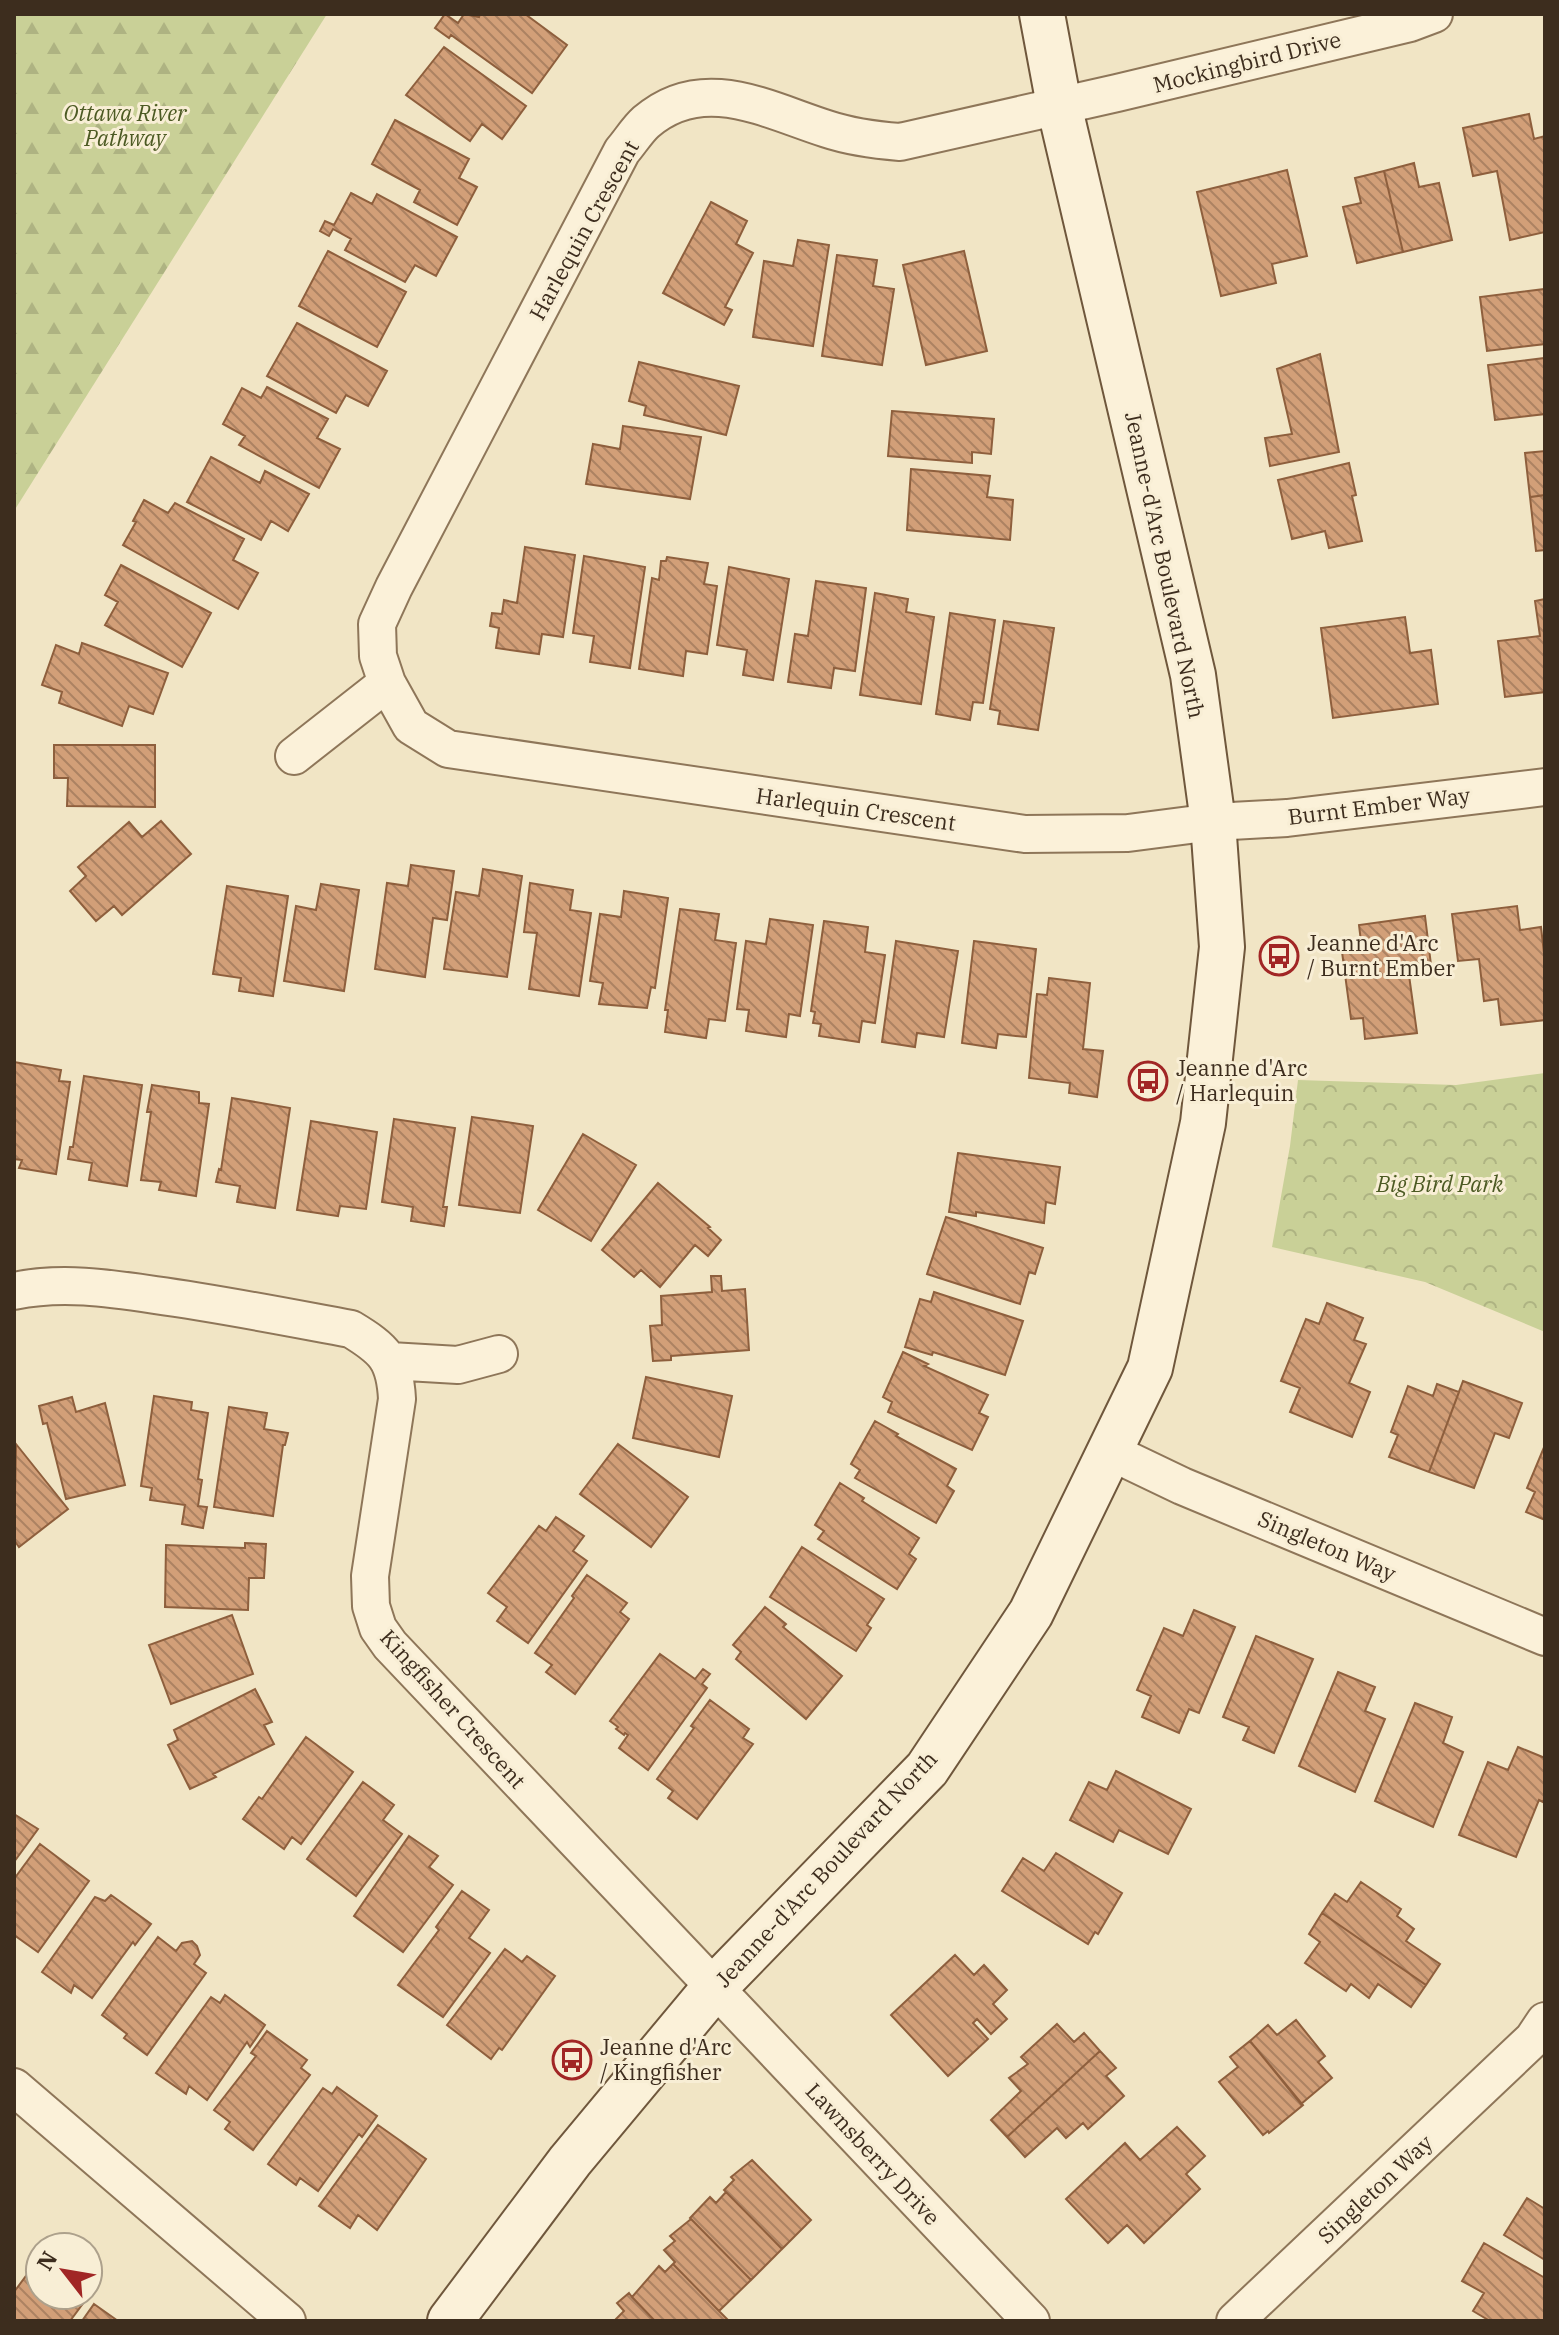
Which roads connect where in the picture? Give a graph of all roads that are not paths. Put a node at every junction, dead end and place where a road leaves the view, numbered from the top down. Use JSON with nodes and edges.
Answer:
{"nodes":[{"id":1,"x":1042,"y":14,"type":"edge"},
{"id":2,"x":1417,"y":17,"type":"edge"},
{"id":3,"x":1059,"y":105,"type":"junction"},
{"id":4,"x":387,"y":683,"type":"junction"},
{"id":5,"x":294,"y":756,"type":"dead end"},
{"id":6,"x":1545,"y":787,"type":"edge"},
{"id":7,"x":1213,"y":822,"type":"junction"},
{"id":8,"x":14,"y":1291,"type":"edge"},
{"id":9,"x":499,"y":1354,"type":"dead end"},
{"id":10,"x":390,"y":1361,"type":"junction"},
{"id":11,"x":1111,"y":1452,"type":"junction"},
{"id":12,"x":1545,"y":1637,"type":"edge"},
{"id":13,"x":714,"y":1988,"type":"junction"},
{"id":14,"x":1545,"y":2021,"type":"edge"},
{"id":15,"x":14,"y":2087,"type":"edge"},
{"id":16,"x":287,"y":2321,"type":"edge"},
{"id":17,"x":450,"y":2321,"type":"edge"},
{"id":18,"x":1031,"y":2321,"type":"edge"},
{"id":19,"x":1235,"y":2321,"type":"edge"}],
"edges":[{"from":1,"to":3,"type":"main road","name":"Jeanne-d'Arc Boulevard North"},
{"from":2,"to":3,"type":"street","name":"Mockingbird Drive"},
{"from":3,"to":4,"type":"street","name":"Harlequin Crescent"},
{"from":3,"to":7,"type":"main road","name":"Jeanne-d'Arc Boulevard North"},
{"from":4,"to":5,"type":"street"},
{"from":4,"to":7,"type":"street","name":"Harlequin Crescent"},
{"from":6,"to":7,"type":"street","name":"Burnt Ember Way"},
{"from":7,"to":11,"type":"main road","name":"Jeanne-d'Arc Boulevard North"},
{"from":8,"to":10,"type":"street"},
{"from":9,"to":10,"type":"street"},
{"from":10,"to":13,"type":"street","name":"Kingfisher Crescent"},
{"from":11,"to":12,"type":"street","name":"Singleton Way"},
{"from":11,"to":13,"type":"main road","name":"Jeanne-d'Arc Boulevard North"},
{"from":13,"to":17,"type":"main road","name":"Jeanne-d'Arc Boulevard North"},
{"from":13,"to":18,"type":"street","name":"Lawnsberry Drive"},
{"from":14,"to":19,"type":"street","name":"Singleton Way"},
{"from":15,"to":16,"type":"street"}]}
